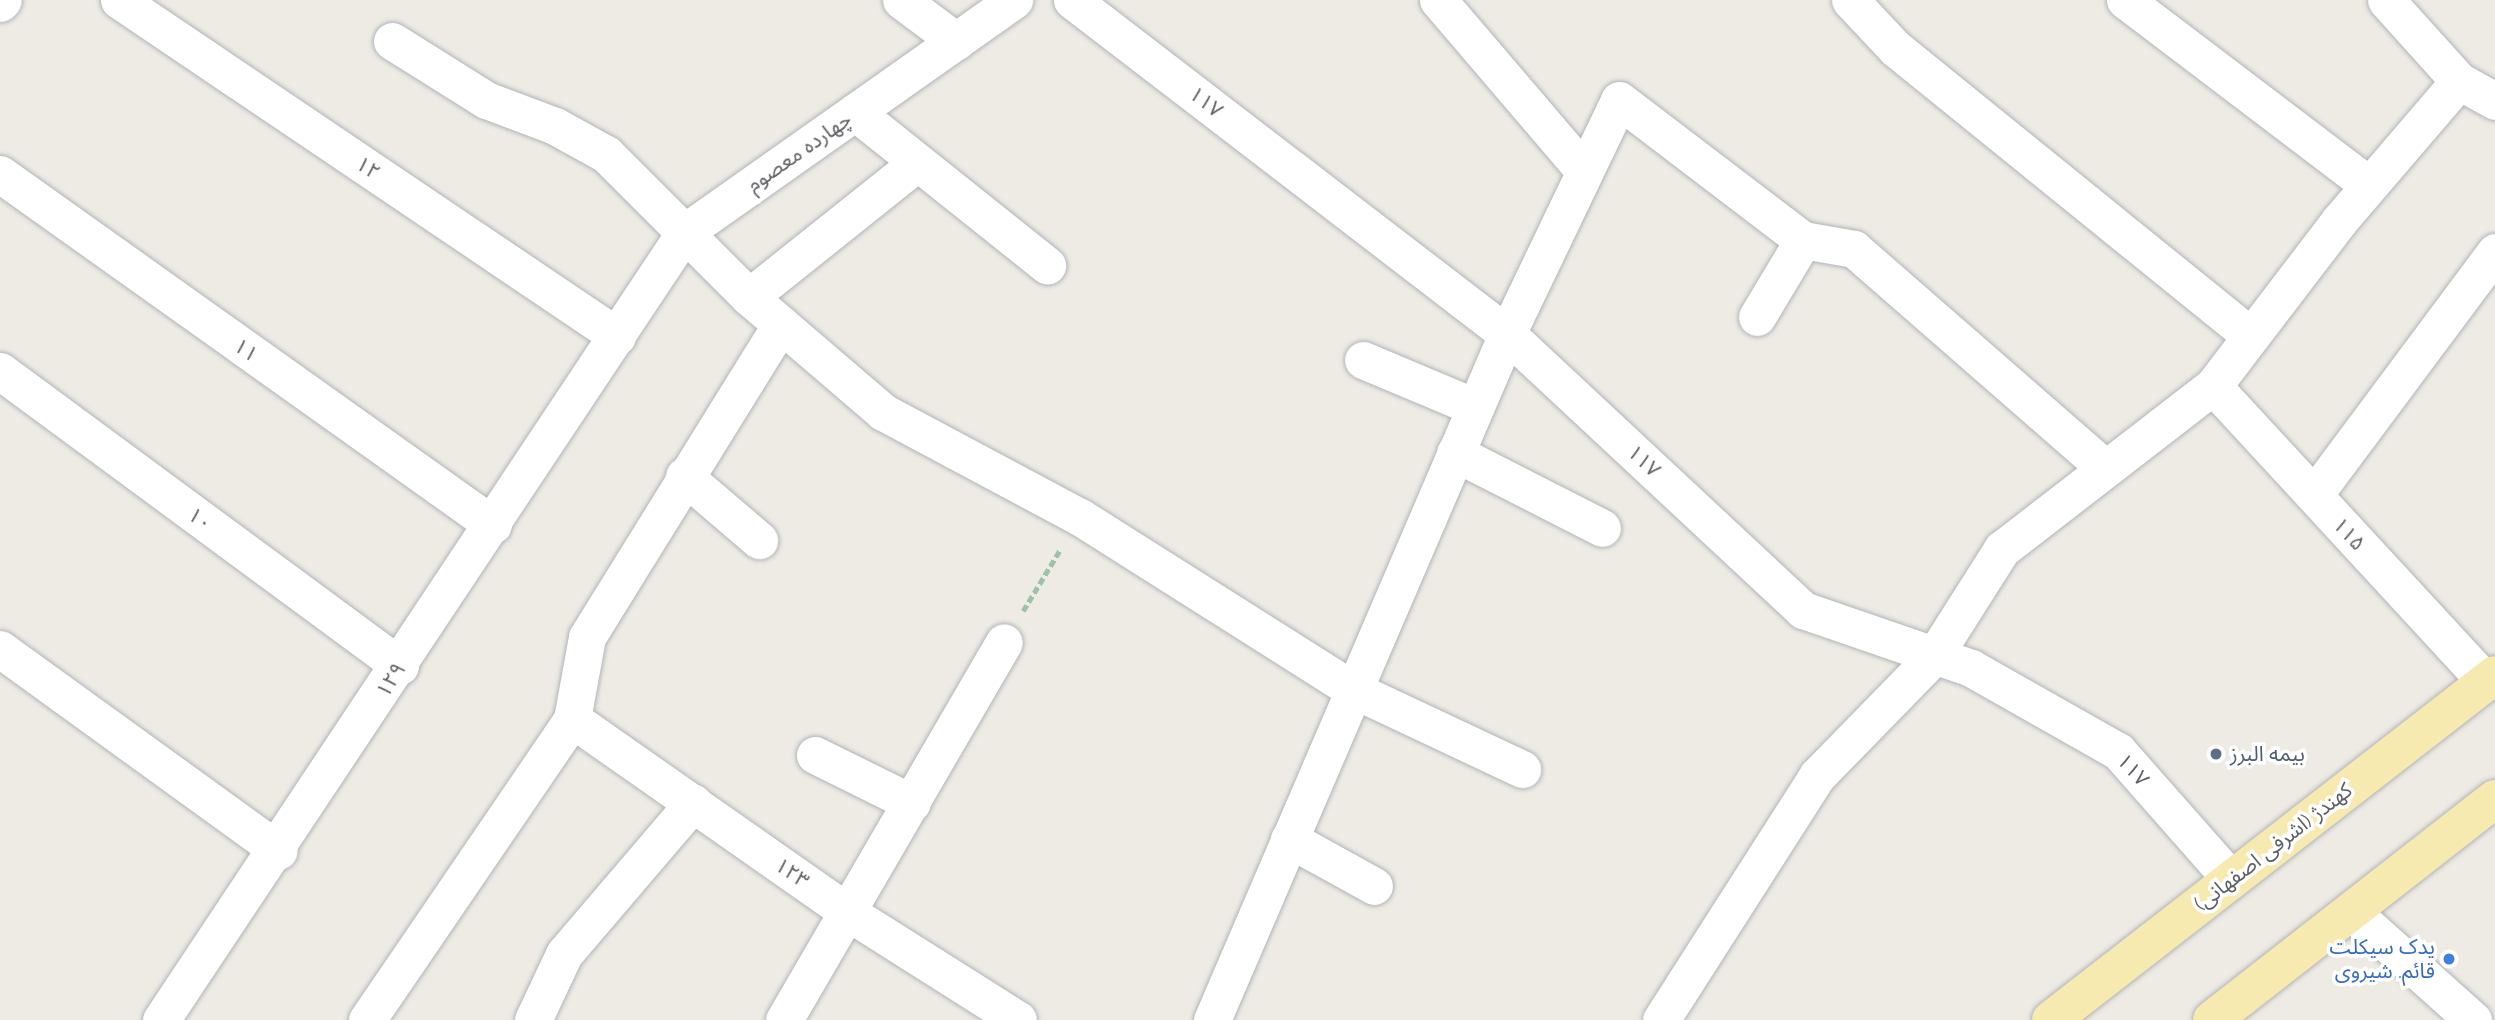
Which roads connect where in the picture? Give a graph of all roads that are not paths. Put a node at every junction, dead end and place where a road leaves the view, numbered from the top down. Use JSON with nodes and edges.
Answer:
{"nodes":[{"id":1,"x":119,"y":0,"type":"edge"},
{"id":2,"x":901,"y":0,"type":"edge"},
{"id":3,"x":1014,"y":0,"type":"edge"},
{"id":4,"x":1072,"y":0,"type":"edge"},
{"id":5,"x":1438,"y":0,"type":"edge"},
{"id":6,"x":1850,"y":0,"type":"edge"},
{"id":7,"x":2125,"y":0,"type":"edge"},
{"id":8,"x":2386,"y":0,"type":"edge"},
{"id":9,"x":392,"y":41,"type":"dead end"},
{"id":10,"x":956,"y":41,"type":"junction"},
{"id":11,"x":2459,"y":81,"type":"junction"},
{"id":12,"x":2495,"y":101,"type":"edge"},
{"id":13,"x":855,"y":112,"type":"junction"},
{"id":14,"x":917,"y":163,"type":"junction"},
{"id":15,"x":1584,"y":171,"type":"junction"},
{"id":16,"x":0,"y":174,"type":"edge"},
{"id":17,"x":2369,"y":185,"type":"junction"},
{"id":18,"x":685,"y":232,"type":"junction"},
{"id":19,"x":1803,"y":240,"type":"junction"},
{"id":20,"x":2495,"y":251,"type":"edge"},
{"id":21,"x":1047,"y":265,"type":"dead end"},
{"id":22,"x":749,"y":297,"type":"junction"},
{"id":23,"x":1757,"y":317,"type":"dead end"},
{"id":24,"x":781,"y":324,"type":"junction"},
{"id":25,"x":1507,"y":334,"type":"junction"},
{"id":26,"x":617,"y":336,"type":"junction"},
{"id":27,"x":2251,"y":336,"type":"junction"},
{"id":28,"x":1363,"y":360,"type":"dead end"},
{"id":29,"x":0,"y":371,"type":"edge"},
{"id":30,"x":2213,"y":386,"type":"junction"},
{"id":31,"x":1475,"y":407,"type":"junction"},
{"id":32,"x":1455,"y":453,"type":"junction"},
{"id":33,"x":2105,"y":468,"type":"junction"},
{"id":34,"x":684,"y":476,"type":"junction"},
{"id":35,"x":2314,"y":495,"type":"junction"},
{"id":36,"x":493,"y":525,"type":"junction"},
{"id":37,"x":1602,"y":528,"type":"dead end"},
{"id":38,"x":759,"y":540,"type":"dead end"},
{"id":39,"x":1004,"y":642,"type":"road end"},
{"id":40,"x":1934,"y":656,"type":"junction"},
{"id":41,"x":4,"y":660,"type":"edge"},
{"id":42,"x":400,"y":666,"type":"junction"},
{"id":43,"x":2490,"y":679,"type":"edge"},
{"id":44,"x":1354,"y":690,"type":"junction"},
{"id":45,"x":572,"y":719,"type":"junction"},
{"id":46,"x":815,"y":755,"type":"dead end"},
{"id":47,"x":1522,"y":769,"type":"dead end"},
{"id":48,"x":2495,"y":799,"type":"edge"},
{"id":49,"x":693,"y":803,"type":"junction"},
{"id":50,"x":912,"y":803,"type":"junction"},
{"id":51,"x":1289,"y":839,"type":"junction"},
{"id":52,"x":279,"y":851,"type":"junction"},
{"id":53,"x":2231,"y":879,"type":"junction"},
{"id":54,"x":1374,"y":886,"type":"dead end"},
{"id":55,"x":2351,"y":911,"type":"junction"},
{"id":56,"x":849,"y":913,"type":"junction"},
{"id":57,"x":996,"y":1014,"type":"edge"},
{"id":58,"x":161,"y":1020,"type":"edge"},
{"id":59,"x":366,"y":1020,"type":"edge"},
{"id":60,"x":533,"y":1020,"type":"edge"},
{"id":61,"x":784,"y":1020,"type":"edge"},
{"id":62,"x":1212,"y":1020,"type":"edge"},
{"id":63,"x":1661,"y":1020,"type":"edge"},
{"id":64,"x":2051,"y":1020,"type":"edge"},
{"id":65,"x":2212,"y":1020,"type":"edge"},
{"id":66,"x":2473,"y":1020,"type":"edge"}],
"edges":[{"from":1,"to":26,"type":"street","name":"۱۲"},
{"from":2,"to":10,"type":"street"},
{"from":3,"to":10,"type":"street","name":"چهارده معصوم"},
{"from":4,"to":25,"type":"street","name":"۱۱۷"},
{"from":5,"to":15,"type":"street"},
{"from":6,"to":27,"type":"street"},
{"from":7,"to":17,"type":"street"},
{"from":8,"to":11,"type":"street"},
{"from":9,"to":18,"type":"street"},
{"from":10,"to":13,"type":"street","name":"چهارده معصوم"},
{"from":11,"to":12,"type":"street"},
{"from":11,"to":17,"type":"street"},
{"from":13,"to":14,"type":"street"},
{"from":13,"to":18,"type":"street","name":"چهارده معصوم"},
{"from":14,"to":21,"type":"street"},
{"from":14,"to":22,"type":"street"},
{"from":15,"to":19,"type":"street"},
{"from":15,"to":25,"type":"street"},
{"from":16,"to":36,"type":"street","name":"۱۱"},
{"from":17,"to":27,"type":"street"},
{"from":18,"to":22,"type":"street"},
{"from":18,"to":26,"type":"street","name":"چهارده معصوم"},
{"from":19,"to":23,"type":"street"},
{"from":19,"to":33,"type":"street"},
{"from":20,"to":35,"type":"street"},
{"from":22,"to":24,"type":"street"},
{"from":24,"to":34,"type":"street"},
{"from":24,"to":44,"type":"street"},
{"from":25,"to":31,"type":"street"},
{"from":25,"to":40,"type":"street","name":"۱۱۷"},
{"from":26,"to":36,"type":"street","name":"۱۲۹"},
{"from":27,"to":30,"type":"street"},
{"from":28,"to":31,"type":"street"},
{"from":29,"to":42,"type":"street","name":"۱۰"},
{"from":30,"to":33,"type":"street"},
{"from":30,"to":35,"type":"street","name":"۱۱۵"},
{"from":31,"to":32,"type":"street"},
{"from":32,"to":37,"type":"street"},
{"from":32,"to":44,"type":"street"},
{"from":33,"to":40,"type":"street"},
{"from":34,"to":38,"type":"street"},
{"from":34,"to":45,"type":"street"},
{"from":35,"to":43,"type":"street","name":"۱۱۵"},
{"from":36,"to":42,"type":"street","name":"۱۲۹"},
{"from":39,"to":50,"type":"street"},
{"from":40,"to":53,"type":"street","name":"۱۱۷"},
{"from":40,"to":63,"type":"street"},
{"from":41,"to":52,"type":"street"},
{"from":42,"to":52,"type":"street","name":"۱۲۹"},
{"from":43,"to":53,"type":"main road","name":"کهندژ (اشرفی اصفهانی)"},
{"from":44,"to":47,"type":"street"},
{"from":44,"to":51,"type":"street"},
{"from":45,"to":49,"type":"street","name":"۱۲۳"},
{"from":45,"to":59,"type":"street"},
{"from":46,"to":50,"type":"street"},
{"from":48,"to":55,"type":"main road"},
{"from":49,"to":56,"type":"street","name":"۱۲۳"},
{"from":49,"to":60,"type":"street"},
{"from":50,"to":56,"type":"street"},
{"from":51,"to":54,"type":"street"},
{"from":51,"to":62,"type":"street"},
{"from":52,"to":58,"type":"street","name":"۱۲۹"},
{"from":53,"to":64,"type":"main road","name":"کهندژ (اشرفی اصفهانی)"},
{"from":55,"to":65,"type":"main road"},
{"from":55,"to":66,"type":"street"},
{"from":56,"to":57,"type":"street","name":"۱۲۳"},
{"from":56,"to":61,"type":"street"}]}
